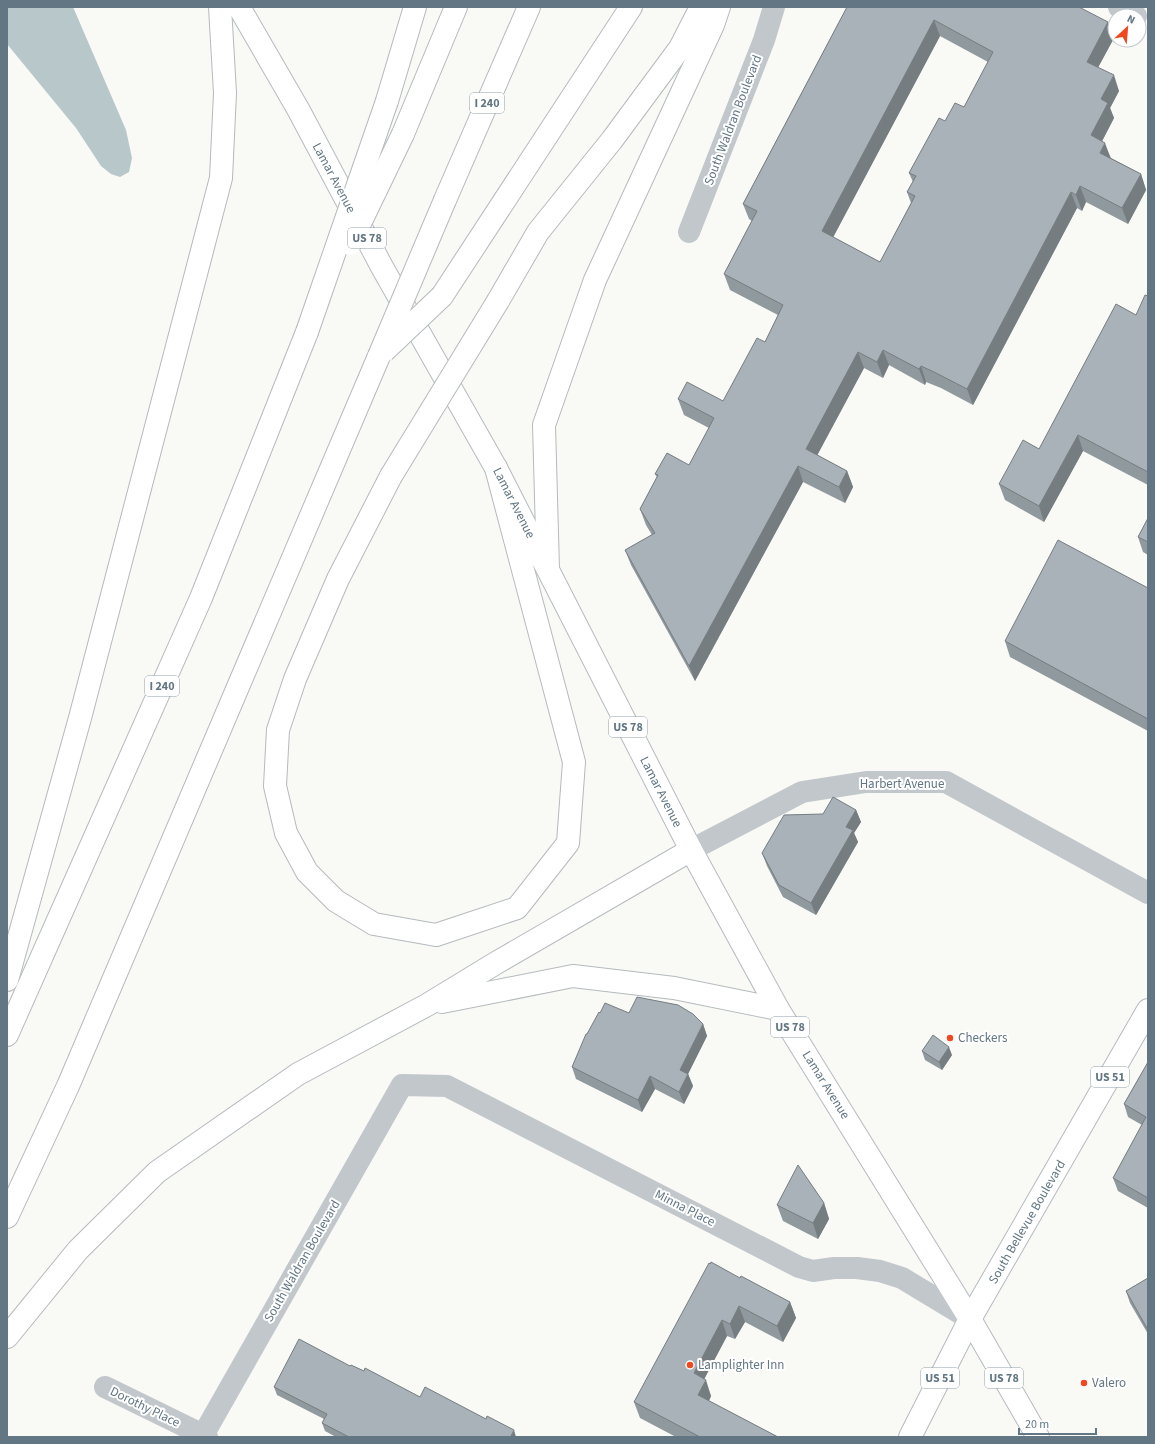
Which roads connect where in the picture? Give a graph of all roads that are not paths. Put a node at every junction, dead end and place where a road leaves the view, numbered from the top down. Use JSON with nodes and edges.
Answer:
{"nodes":[{"id":1,"x":220,"y":7,"type":"edge"},
{"id":2,"x":239,"y":7,"type":"edge"},
{"id":3,"x":416,"y":7,"type":"edge"},
{"id":4,"x":456,"y":7,"type":"edge"},
{"id":5,"x":528,"y":7,"type":"edge"},
{"id":6,"x":702,"y":7,"type":"edge"},
{"id":7,"x":719,"y":7,"type":"edge"},
{"id":8,"x":774,"y":7,"type":"edge"},
{"id":9,"x":626,"y":15,"type":"edge"},
{"id":10,"x":689,"y":232,"type":"dead end"},
{"id":11,"x":307,"y":332,"type":"junction"},
{"id":12,"x":379,"y":356,"type":"junction"},
{"id":13,"x":496,"y":468,"type":"junction"},
{"id":14,"x":548,"y":569,"type":"junction"},
{"id":15,"x":691,"y":850,"type":"junction"},
{"id":16,"x":1148,"y":893,"type":"edge"},
{"id":17,"x":7,"y":980,"type":"edge"},
{"id":18,"x":427,"y":1005,"type":"junction"},
{"id":19,"x":778,"y":1008,"type":"junction"},
{"id":20,"x":1148,"y":1010,"type":"edge"},
{"id":21,"x":7,"y":1035,"type":"edge"},
{"id":22,"x":402,"y":1085,"type":"joint"},
{"id":23,"x":7,"y":1217,"type":"edge"},
{"id":24,"x":970,"y":1319,"type":"junction"},
{"id":25,"x":7,"y":1338,"type":"edge"},
{"id":26,"x":105,"y":1387,"type":"dead end"},
{"id":27,"x":204,"y":1436,"type":"edge"},
{"id":28,"x":910,"y":1437,"type":"edge"},
{"id":29,"x":1038,"y":1437,"type":"edge"}],
"edges":[{"from":1,"to":17,"type":"main road"},
{"from":2,"to":13,"type":"main road","name":"Lamar Avenue","number":"US 78"},
{"from":3,"to":11,"type":"main road","bridge":true},
{"from":4,"to":11,"type":"main road","number":"I 240","bridge":true},
{"from":5,"to":12,"type":"main road","number":"I 240","bridge":true},
{"from":6,"to":13,"type":"main road","bridge":true},
{"from":7,"to":14,"type":"main road"},
{"from":8,"to":10,"type":"street","name":"South Waldran Boulevard"},
{"from":9,"to":12,"type":"main road","bridge":true},
{"from":11,"to":21,"type":"main road","number":"I 240"},
{"from":12,"to":23,"type":"main road","number":"I 240"},
{"from":13,"to":14,"type":"main road","name":"Lamar Avenue","number":"US 78"},
{"from":14,"to":15,"type":"main road","name":"Lamar Avenue","number":"US 78"},
{"from":15,"to":16,"type":"street","name":"Harbert Avenue"},
{"from":15,"to":18,"type":"main road"},
{"from":15,"to":19,"type":"main road","name":"Lamar Avenue","number":"US 78"},
{"from":18,"to":19,"type":"main road"},
{"from":18,"to":25,"type":"main road"},
{"from":19,"to":24,"type":"main road","name":"Lamar Avenue","number":"US 78"},
{"from":20,"to":24,"type":"main road","name":"South Bellevue Boulevard","number":"US 51"},
{"from":22,"to":24,"type":"street","name":"Minna Place"},
{"from":22,"to":27,"type":"street","name":"South Waldran Boulevard"},
{"from":24,"to":28,"type":"main road","name":"South Bellevue Boulevard","number":"US 51"},
{"from":24,"to":29,"type":"main road","name":"Lamar Avenue","number":"US 78"},
{"from":26,"to":27,"type":"street","name":"Dorothy Place"}]}
